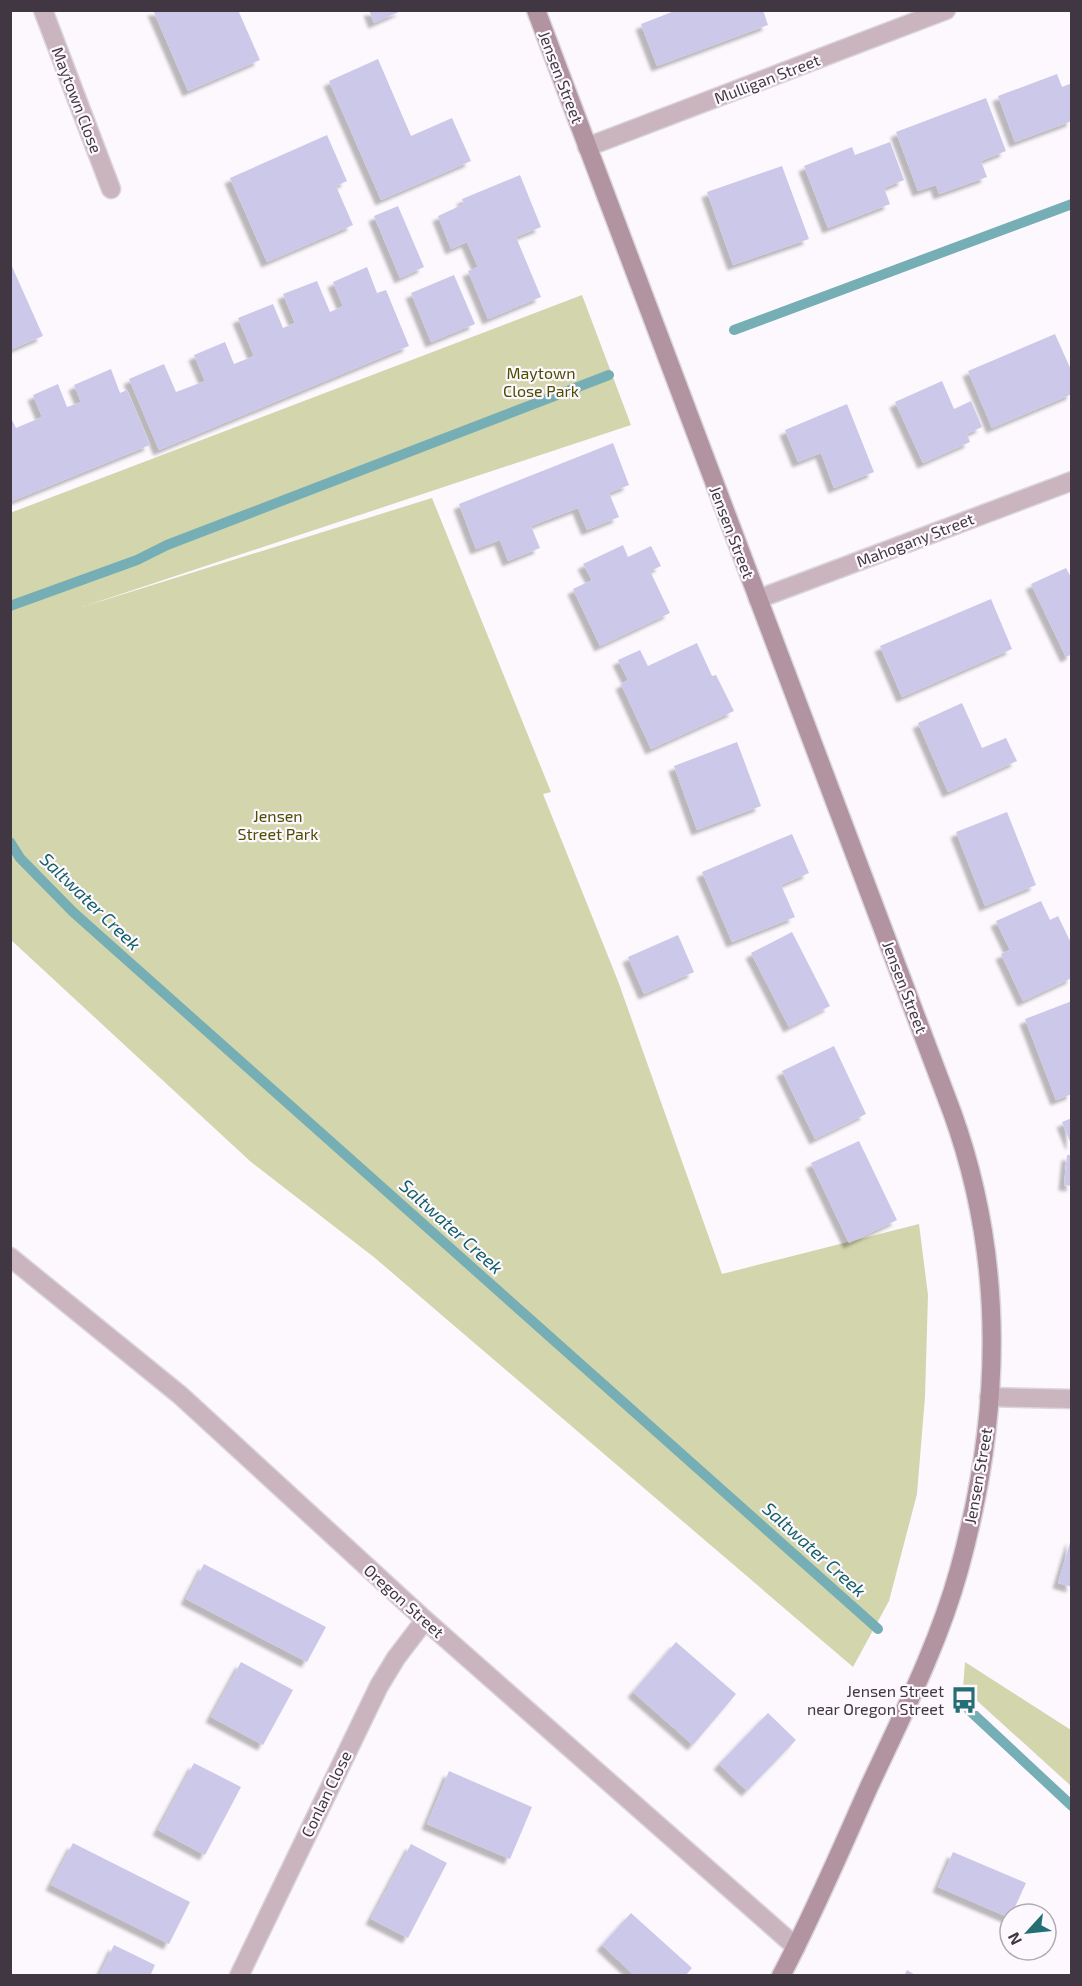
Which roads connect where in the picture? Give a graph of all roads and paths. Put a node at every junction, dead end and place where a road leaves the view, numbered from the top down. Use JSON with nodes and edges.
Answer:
{"nodes":[{"id":1,"x":43,"y":10,"type":"edge"},
{"id":2,"x":536,"y":10,"type":"edge"},
{"id":3,"x":946,"y":10,"type":"edge"},
{"id":4,"x":587,"y":147,"type":"junction"},
{"id":5,"x":111,"y":189,"type":"dead end"},
{"id":6,"x":1071,"y":481,"type":"edge"},
{"id":7,"x":758,"y":599,"type":"junction"},
{"id":8,"x":10,"y":1257,"type":"edge"},
{"id":9,"x":989,"y":1397,"type":"junction"},
{"id":10,"x":1071,"y":1399,"type":"edge"},
{"id":11,"x":425,"y":1620,"type":"junction"},
{"id":12,"x":796,"y":1947,"type":"junction"},
{"id":13,"x":239,"y":1976,"type":"edge"},
{"id":14,"x":781,"y":1976,"type":"edge"}],
"edges":[{"from":1,"to":5,"type":"street","name":"Maytown Close"},
{"from":2,"to":4,"type":"street","name":"Jensen Street"},
{"from":3,"to":4,"type":"street","name":"Mulligan Street"},
{"from":4,"to":7,"type":"street","name":"Jensen Street"},
{"from":6,"to":7,"type":"street","name":"Mahogany Street"},
{"from":7,"to":9,"type":"street","name":"Jensen Street"},
{"from":8,"to":11,"type":"street","name":"Oregon Street"},
{"from":9,"to":10,"type":"street"},
{"from":9,"to":12,"type":"street","name":"Jensen Street"},
{"from":11,"to":12,"type":"street","name":"Oregon Street"},
{"from":11,"to":13,"type":"street","name":"Conlan Close"},
{"from":12,"to":14,"type":"street","name":"Jensen Street"}]}
